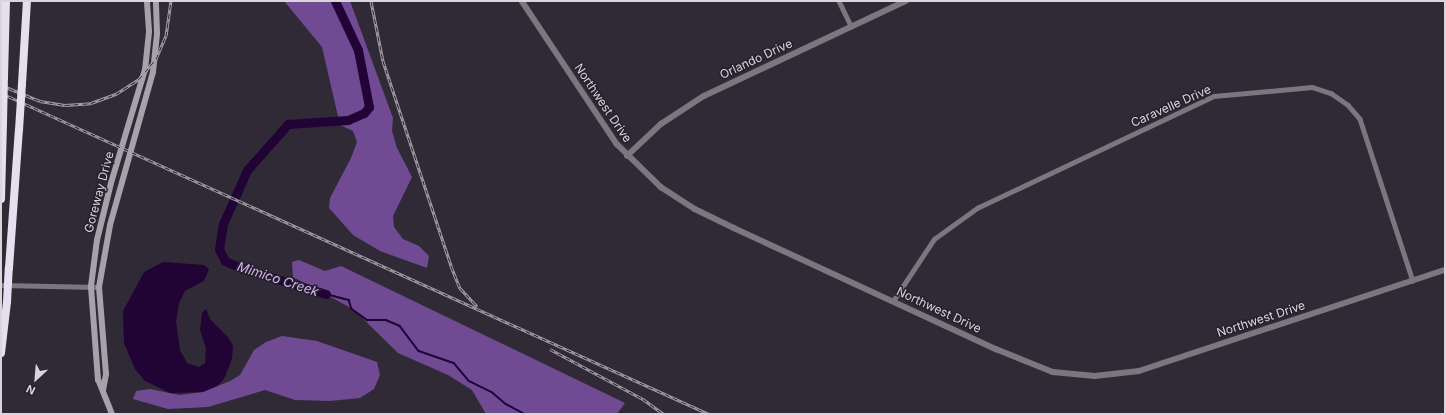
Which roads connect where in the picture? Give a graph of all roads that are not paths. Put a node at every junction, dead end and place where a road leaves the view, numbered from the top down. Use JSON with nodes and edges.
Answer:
{"nodes":[{"id":1,"x":6,"y":1,"type":"edge"},
{"id":2,"x":27,"y":1,"type":"edge"},
{"id":3,"x":147,"y":1,"type":"edge"},
{"id":4,"x":156,"y":1,"type":"edge"},
{"id":5,"x":522,"y":1,"type":"edge"},
{"id":6,"x":839,"y":1,"type":"edge"},
{"id":7,"x":906,"y":1,"type":"edge"},
{"id":8,"x":851,"y":26,"type":"junction"},
{"id":9,"x":627,"y":156,"type":"junction"},
{"id":10,"x":1,"y":199,"type":"edge"},
{"id":11,"x":1445,"y":270,"type":"edge"},
{"id":12,"x":1413,"y":281,"type":"junction"},
{"id":13,"x":1,"y":285,"type":"edge"},
{"id":14,"x":91,"y":286,"type":"junction"},
{"id":15,"x":99,"y":287,"type":"junction"},
{"id":16,"x":893,"y":301,"type":"junction"},
{"id":17,"x":1,"y":353,"type":"edge"},
{"id":18,"x":103,"y":390,"type":"junction"},
{"id":19,"x":112,"y":414,"type":"edge"}],
"edges":[{"from":1,"to":10,"type":"highway","bridge":true},
{"from":2,"to":17,"type":"highway","bridge":true},
{"from":3,"to":14,"type":"main road","name":"Goreway Drive"},
{"from":4,"to":15,"type":"main road","name":"Goreway Drive"},
{"from":5,"to":9,"type":"street","name":"Northwest Drive"},
{"from":6,"to":8,"type":"street"},
{"from":7,"to":8,"type":"street","name":"Orlando Drive"},
{"from":8,"to":9,"type":"street","name":"Orlando Drive"},
{"from":9,"to":16,"type":"street","name":"Northwest Drive"},
{"from":11,"to":12,"type":"street","name":"Northwest Drive"},
{"from":12,"to":16,"type":"street","name":"Northwest Drive"},
{"from":12,"to":16,"type":"street","name":"Caravelle Drive"},
{"from":13,"to":14,"type":"street"},
{"from":14,"to":15,"type":"street"},
{"from":14,"to":18,"type":"main road","name":"Goreway Drive"},
{"from":15,"to":18,"type":"main road","name":"Goreway Drive"},
{"from":18,"to":19,"type":"main road","name":"Goreway Drive"}]}
